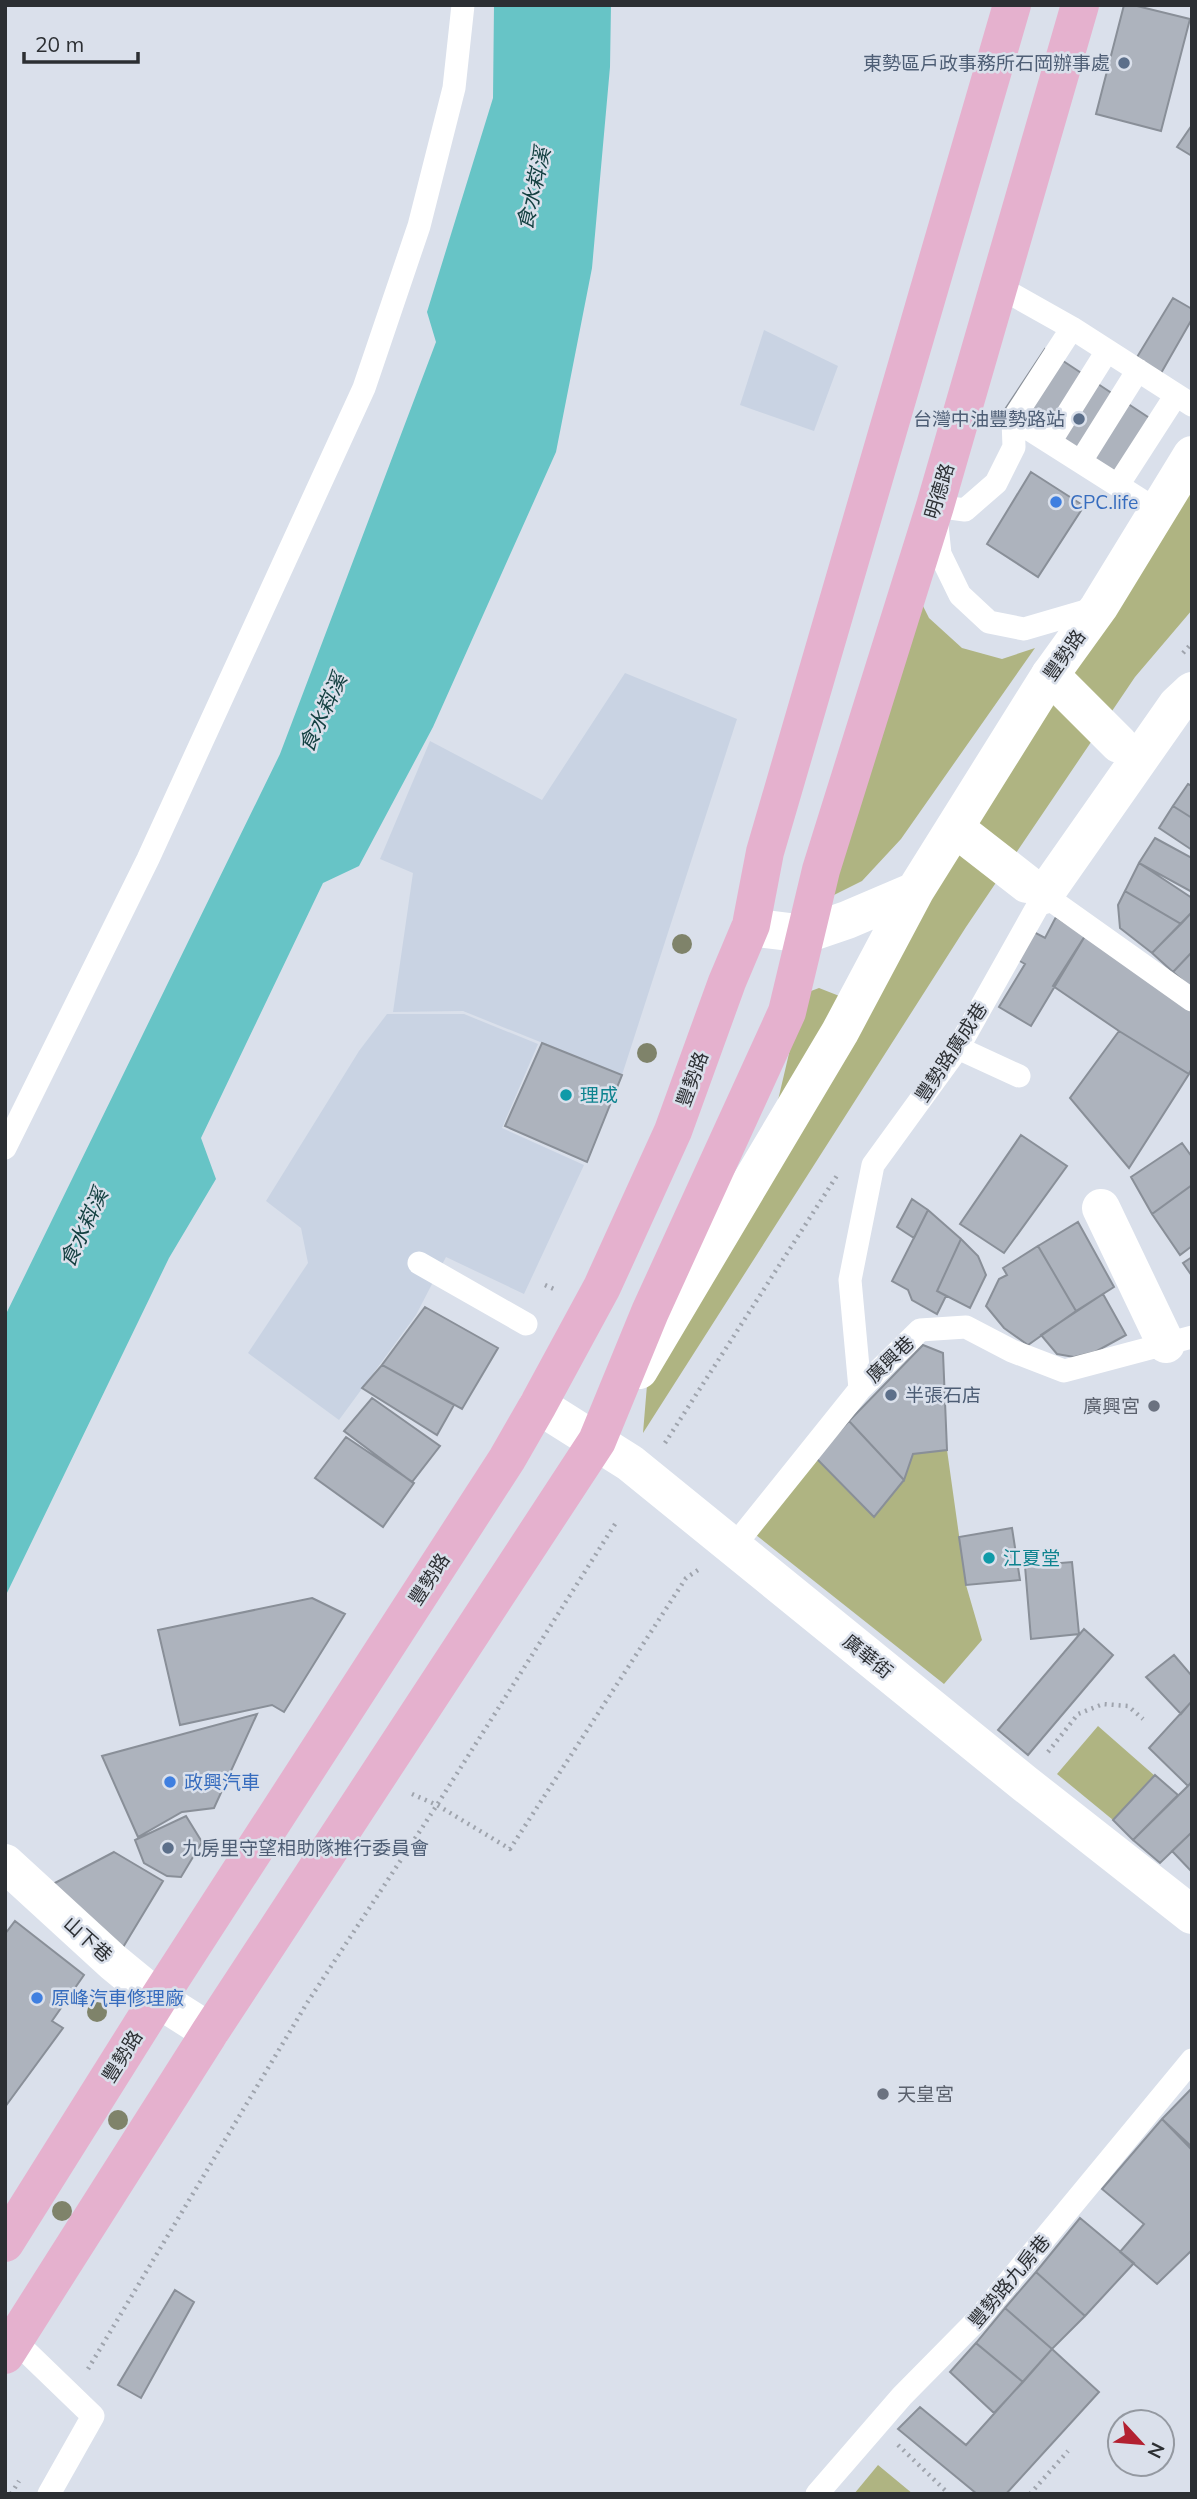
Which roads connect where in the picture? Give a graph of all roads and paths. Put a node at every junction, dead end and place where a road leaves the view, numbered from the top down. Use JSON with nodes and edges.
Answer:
{"nodes":[{"id":1,"x":463,"y":5,"type":"edge"},
{"id":2,"x":1012,"y":5,"type":"edge"},
{"id":3,"x":1080,"y":5,"type":"edge"},
{"id":4,"x":999,"y":287,"type":"junction"},
{"id":5,"x":1072,"y":328,"type":"junction"},
{"id":6,"x":1103,"y":348,"type":"junction"},
{"id":7,"x":1142,"y":373,"type":"junction"},
{"id":8,"x":1184,"y":400,"type":"edge"},
{"id":9,"x":1013,"y":419,"type":"junction"},
{"id":10,"x":1045,"y":439,"type":"junction"},
{"id":11,"x":1192,"y":455,"type":"edge"},
{"id":12,"x":1085,"y":464,"type":"junction"},
{"id":13,"x":1118,"y":485,"type":"junction"},
{"id":14,"x":935,"y":506,"type":"junction"},
{"id":15,"x":1158,"y":511,"type":"junction"},
{"id":16,"x":1099,"y":607,"type":"junction"},
{"id":17,"x":1050,"y":675,"type":"junction"},
{"id":18,"x":1192,"y":691,"type":"edge"},
{"id":19,"x":1120,"y":758,"type":"junction"},
{"id":20,"x":955,"y":828,"type":"junction"},
{"id":21,"x":1036,"y":890,"type":"junction"},
{"id":22,"x":915,"y":891,"type":"junction"},
{"id":23,"x":751,"y":925,"type":"junction"},
{"id":24,"x":806,"y":934,"type":"junction"},
{"id":25,"x":1192,"y":1000,"type":"edge"},
{"id":26,"x":958,"y":1048,"type":"junction"},
{"id":27,"x":1019,"y":1076,"type":"dead end"},
{"id":28,"x":5,"y":1148,"type":"edge"},
{"id":29,"x":1101,"y":1208,"type":"dead end"},
{"id":30,"x":419,"y":1263,"type":"dead end"},
{"id":31,"x":526,"y":1324,"type":"dead end"},
{"id":32,"x":1179,"y":1340,"type":"edge"},
{"id":33,"x":860,"y":1389,"type":"junction"},
{"id":34,"x":538,"y":1405,"type":"junction"},
{"id":35,"x":597,"y":1441,"type":"junction"},
{"id":36,"x":617,"y":1521,"type":"dead end"},
{"id":37,"x":734,"y":1546,"type":"junction"},
{"id":38,"x":1143,"y":1718,"type":"dead end"},
{"id":39,"x":377,"y":1777,"type":"junction"},
{"id":40,"x":1024,"y":1783,"type":"junction"},
{"id":41,"x":436,"y":1805,"type":"junction"},
{"id":42,"x":5,"y":1863,"type":"edge"},
{"id":43,"x":1192,"y":1915,"type":"edge"},
{"id":44,"x":158,"y":1999,"type":"junction"},
{"id":45,"x":210,"y":2032,"type":"junction"},
{"id":46,"x":1192,"y":2060,"type":"edge"},
{"id":47,"x":5,"y":2243,"type":"edge"},
{"id":48,"x":8,"y":2343,"type":"edge"},
{"id":49,"x":71,"y":2396,"type":"junction"},
{"id":50,"x":877,"y":2425,"type":"junction"},
{"id":51,"x":1068,"y":2451,"type":"dead end"},
{"id":52,"x":24,"y":2472,"type":"dead end"},
{"id":53,"x":11,"y":2494,"type":"edge"},
{"id":54,"x":49,"y":2494,"type":"edge"},
{"id":55,"x":817,"y":2494,"type":"edge"},
{"id":56,"x":949,"y":2494,"type":"edge"},
{"id":57,"x":1030,"y":2494,"type":"edge"}],
"edges":[{"from":1,"to":28,"type":"lane"},
{"from":2,"to":23,"type":"main road"},
{"from":3,"to":4,"type":"main road","name":"明德路"},
{"from":4,"to":5,"type":"lane"},
{"from":4,"to":14,"type":"main road","name":"明德路"},
{"from":5,"to":6,"type":"lane"},
{"from":5,"to":9,"type":"lane"},
{"from":6,"to":7,"type":"lane"},
{"from":6,"to":10,"type":"lane"},
{"from":7,"to":8,"type":"lane"},
{"from":7,"to":12,"type":"lane"},
{"from":8,"to":13,"type":"lane"},
{"from":9,"to":10,"type":"lane"},
{"from":9,"to":14,"type":"lane"},
{"from":10,"to":12,"type":"lane"},
{"from":11,"to":15,"type":"street","name":"豐勢路"},
{"from":12,"to":13,"type":"lane"},
{"from":13,"to":15,"type":"lane"},
{"from":14,"to":16,"type":"lane"},
{"from":14,"to":24,"type":"main road","name":"明德路"},
{"from":15,"to":16,"type":"street","name":"豐勢路"},
{"from":16,"to":17,"type":"street","name":"豐勢路"},
{"from":17,"to":19,"type":"street"},
{"from":17,"to":20,"type":"street","name":"豐勢路"},
{"from":18,"to":19,"type":"street"},
{"from":19,"to":21,"type":"street"},
{"from":20,"to":21,"type":"street"},
{"from":20,"to":22,"type":"street","name":"豐勢路"},
{"from":21,"to":25,"type":"lane"},
{"from":21,"to":26,"type":"lane","name":"豐勢路廣成巷"},
{"from":22,"to":24,"type":"street"},
{"from":22,"to":35,"type":"street","name":"豐勢路"},
{"from":23,"to":24,"type":"street"},
{"from":23,"to":34,"type":"main road","name":"豐勢路"},
{"from":24,"to":35,"type":"main road","name":"豐勢路"},
{"from":26,"to":27,"type":"lane"},
{"from":26,"to":33,"type":"lane","name":"豐勢路廣成巷"},
{"from":29,"to":32,"type":"street"},
{"from":30,"to":31,"type":"lane"},
{"from":32,"to":33,"type":"lane","name":"廣興巷"},
{"from":33,"to":37,"type":"lane","name":"廣興巷"},
{"from":34,"to":35,"type":"street","name":"廣華街"},
{"from":34,"to":44,"type":"main road","name":"豐勢路"},
{"from":35,"to":37,"type":"street","name":"廣華街"},
{"from":35,"to":39,"type":"main road","name":"豐勢路"},
{"from":36,"to":41,"type":"path"},
{"from":37,"to":40,"type":"street","name":"廣華街"},
{"from":37,"to":41,"type":"path"},
{"from":38,"to":40,"type":"path"},
{"from":39,"to":41,"type":"path"},
{"from":39,"to":45,"type":"main road","name":"豐勢路"},
{"from":40,"to":43,"type":"street","name":"廣華街"},
{"from":41,"to":49,"type":"path"},
{"from":42,"to":44,"type":"street","name":"山下巷"},
{"from":44,"to":45,"type":"street","name":"山下巷"},
{"from":44,"to":47,"type":"main road","name":"豐勢路"},
{"from":45,"to":48,"type":"main road","name":"豐勢路"},
{"from":46,"to":50,"type":"lane","name":"豐勢路九房巷"},
{"from":48,"to":49,"type":"lane"},
{"from":49,"to":54,"type":"lane"},
{"from":50,"to":55,"type":"lane","name":"豐勢路九房巷"},
{"from":50,"to":56,"type":"path"},
{"from":51,"to":57,"type":"path"},
{"from":52,"to":53,"type":"path"}]}
